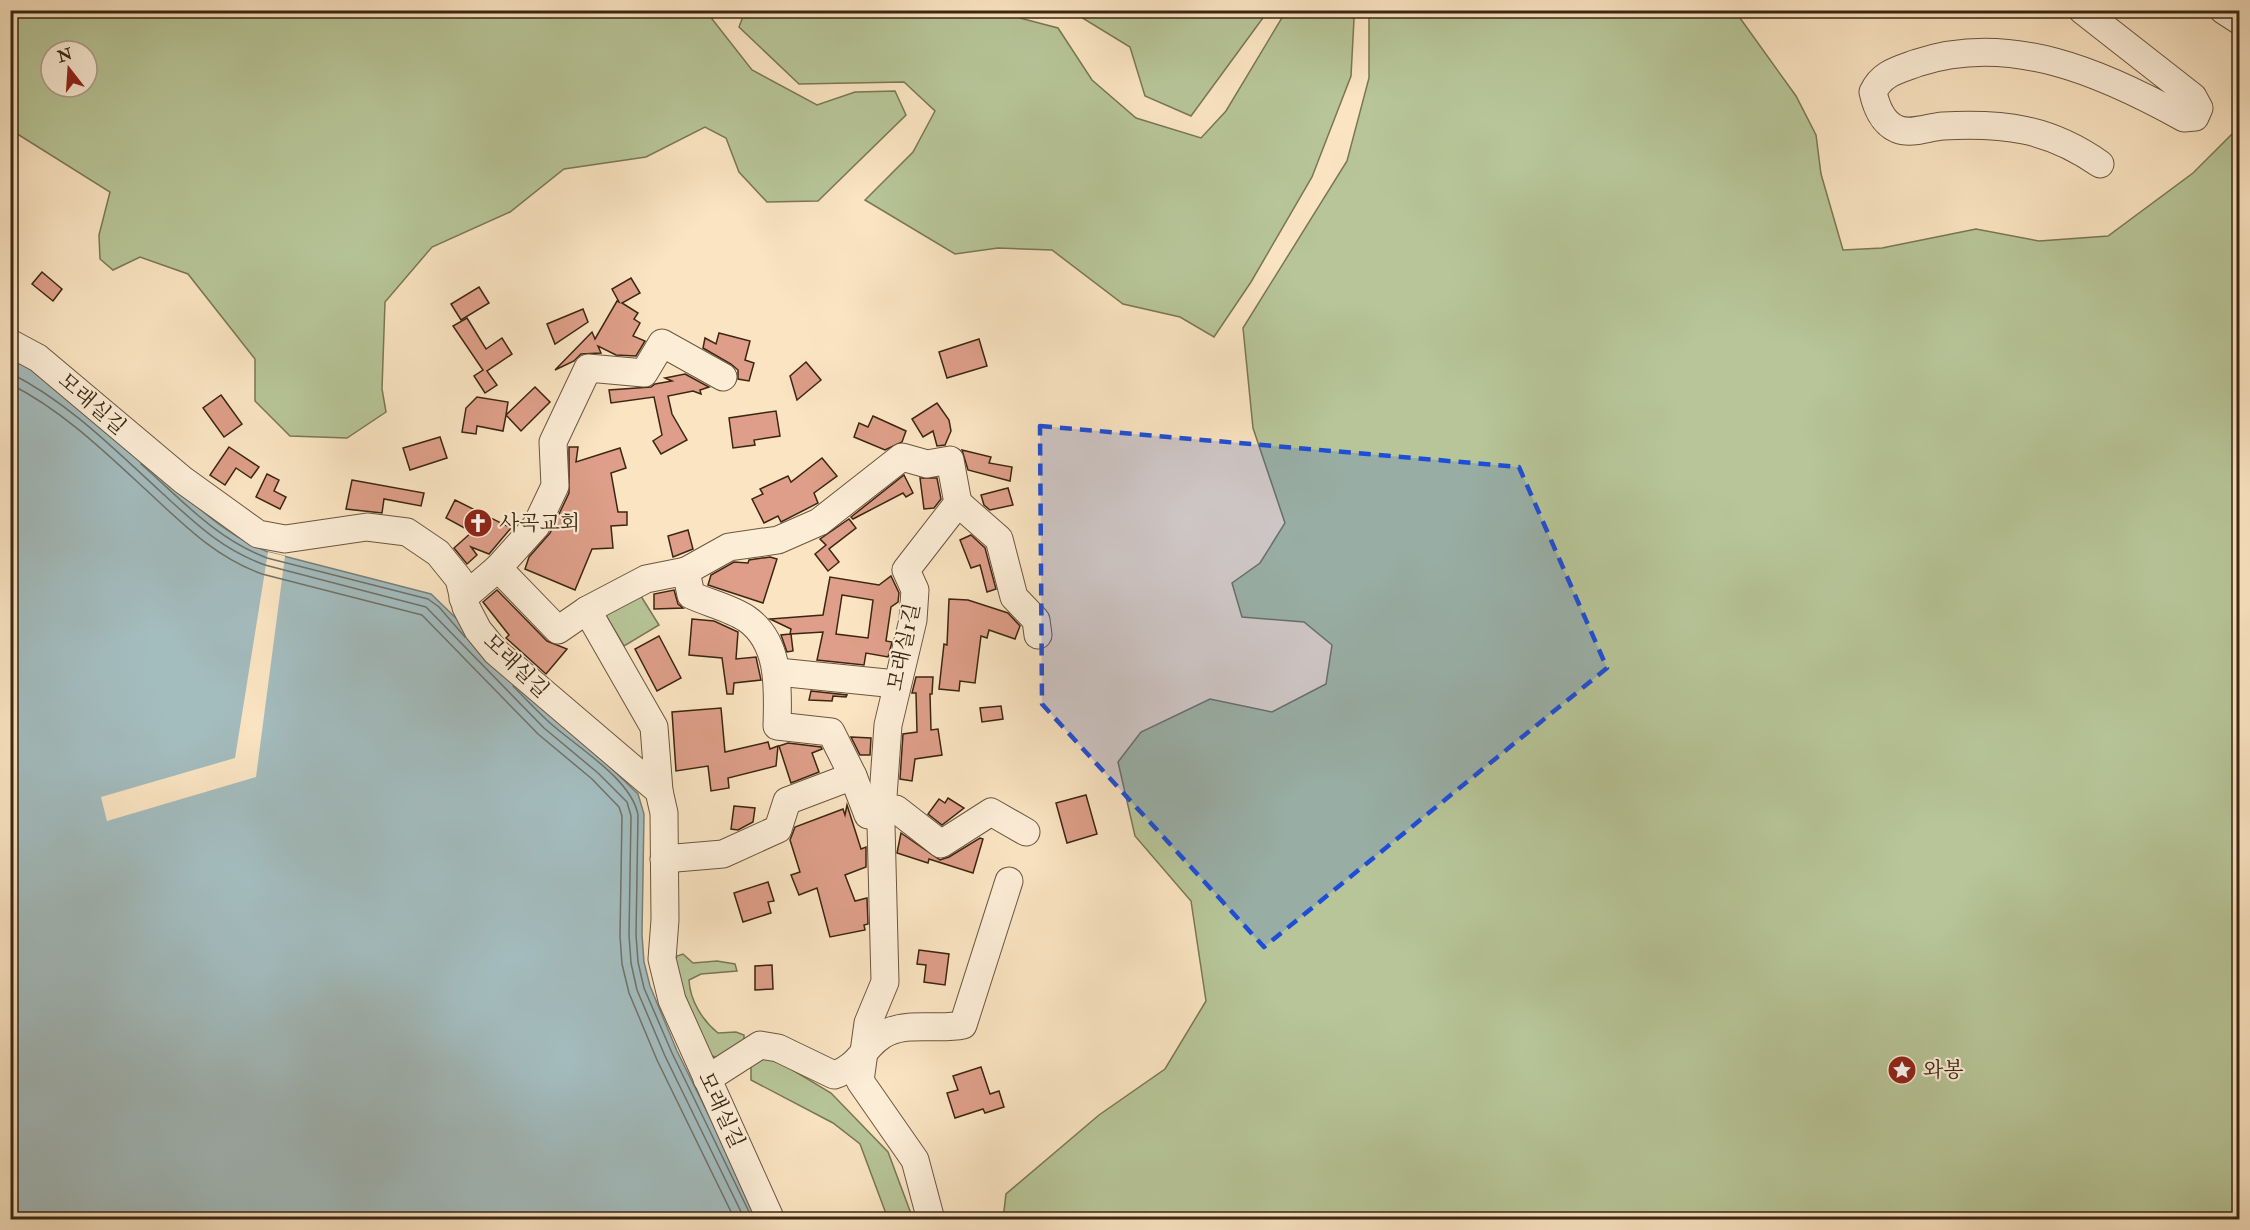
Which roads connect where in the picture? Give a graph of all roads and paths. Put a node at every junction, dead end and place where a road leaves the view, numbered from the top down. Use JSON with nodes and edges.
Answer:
{"nodes":[{"id":1,"x":2082,"y":10,"type":"edge"},
{"id":2,"x":2223,"y":10,"type":"edge"},
{"id":3,"x":2240,"y":21,"type":"edge"},
{"id":4,"x":2100,"y":164,"type":"dead end"},
{"id":5,"x":10,"y":343,"type":"edge"},
{"id":6,"x":723,"y":377,"type":"dead end"},
{"id":7,"x":958,"y":502,"type":"junction"},
{"id":8,"x":498,"y":568,"type":"junction"},
{"id":9,"x":686,"y":571,"type":"junction"},
{"id":10,"x":464,"y":598,"type":"junction"},
{"id":11,"x":587,"y":610,"type":"junction"},
{"id":12,"x":1038,"y":634,"type":"dead end"},
{"id":13,"x":778,"y":672,"type":"junction"},
{"id":14,"x":897,"y":684,"type":"junction"},
{"id":15,"x":853,"y":776,"type":"junction"},
{"id":16,"x":660,"y":791,"type":"junction"},
{"id":17,"x":882,"y":813,"type":"junction"},
{"id":18,"x":1026,"y":832,"type":"dead end"},
{"id":19,"x":664,"y":859,"type":"junction"},
{"id":20,"x":1010,"y":881,"type":"dead end"},
{"id":21,"x":864,"y":1052,"type":"junction"},
{"id":22,"x":707,"y":1079,"type":"junction"},
{"id":23,"x":771,"y":1220,"type":"edge"},
{"id":24,"x":931,"y":1220,"type":"edge"}],
"edges":[{"from":1,"to":4,"type":"street"},
{"from":2,"to":3,"type":"street"},
{"from":5,"to":10,"type":"street","name":"모래실길"},
{"from":6,"to":8,"type":"street"},
{"from":7,"to":9,"type":"street"},
{"from":7,"to":12,"type":"street"},
{"from":7,"to":14,"type":"street","name":"모래실1길"},
{"from":8,"to":10,"type":"street"},
{"from":8,"to":11,"type":"street"},
{"from":9,"to":11,"type":"street"},
{"from":9,"to":13,"type":"street"},
{"from":10,"to":16,"type":"street","name":"모래실길"},
{"from":11,"to":16,"type":"street"},
{"from":13,"to":14,"type":"street"},
{"from":13,"to":15,"type":"street"},
{"from":14,"to":17,"type":"street","name":"모래실1길"},
{"from":15,"to":17,"type":"street"},
{"from":15,"to":19,"type":"street"},
{"from":16,"to":19,"type":"street","name":"모래실길"},
{"from":17,"to":18,"type":"street"},
{"from":17,"to":21,"type":"street","name":"모래실1길"},
{"from":19,"to":22,"type":"street","name":"모래실길"},
{"from":20,"to":21,"type":"street"},
{"from":21,"to":22,"type":"street"},
{"from":21,"to":24,"type":"street","name":"모래실1길"},
{"from":22,"to":23,"type":"street","name":"모래실길"}]}
